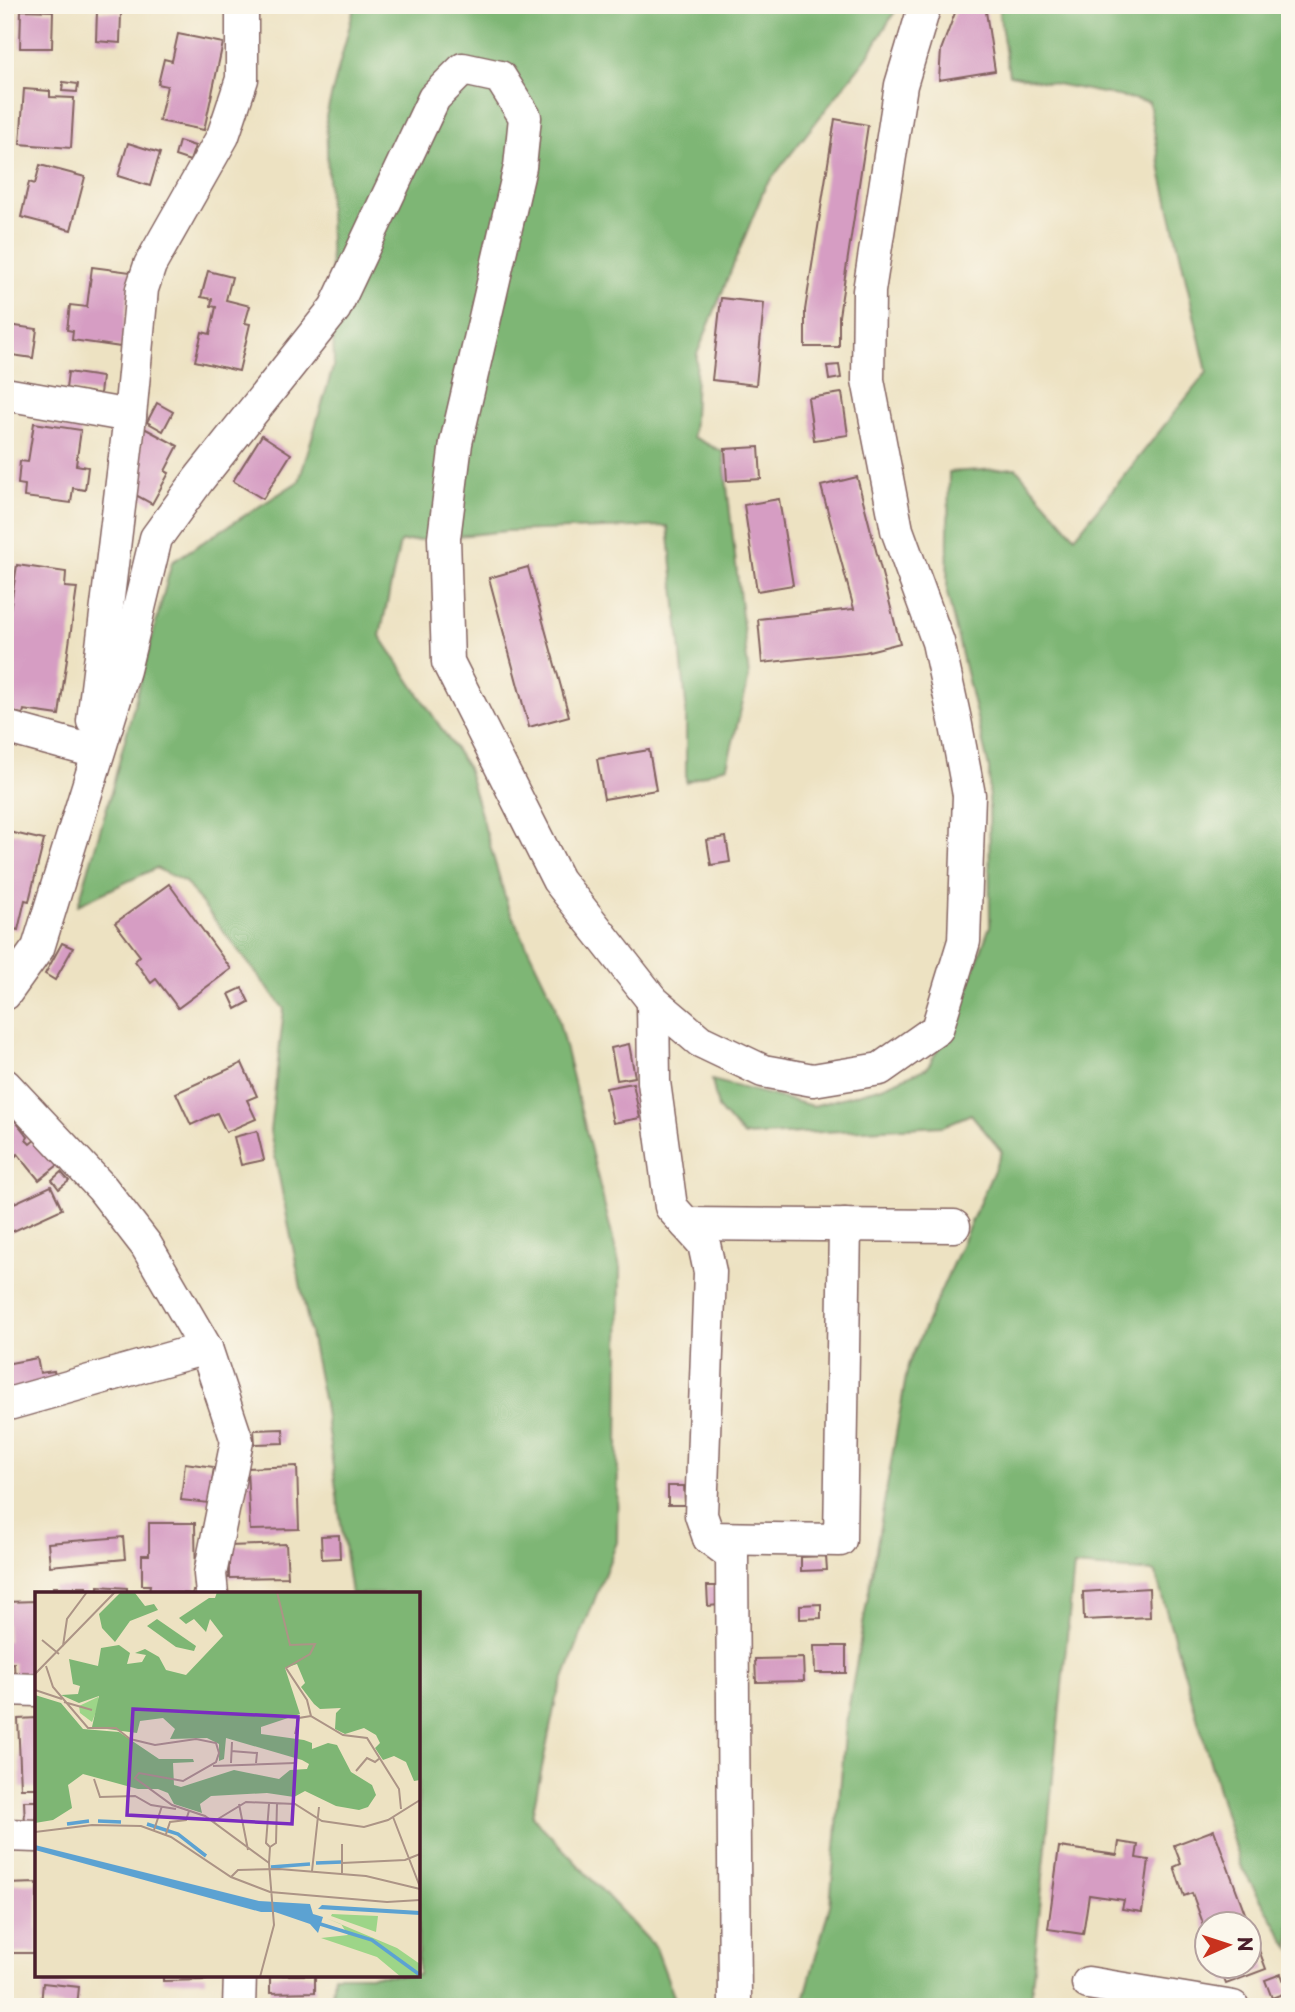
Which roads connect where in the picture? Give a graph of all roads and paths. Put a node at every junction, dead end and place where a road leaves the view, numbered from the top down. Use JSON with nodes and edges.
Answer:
{"nodes":[{"id":1,"x":242,"y":5,"type":"edge"},
{"id":2,"x":925,"y":5,"type":"edge"},
{"id":3,"x":5,"y":394,"type":"edge"},
{"id":4,"x":130,"y":416,"type":"junction"},
{"id":5,"x":5,"y":727,"type":"edge"},
{"id":6,"x":91,"y":760,"type":"junction"},
{"id":7,"x":5,"y":995,"type":"edge"},
{"id":8,"x":653,"y":1001,"type":"junction"},
{"id":9,"x":5,"y":1085,"type":"edge"},
{"id":10,"x":686,"y":1224,"type":"junction"},
{"id":11,"x":845,"y":1225,"type":"junction"},
{"id":12,"x":954,"y":1226,"type":"dead end"},
{"id":13,"x":206,"y":1348,"type":"junction"},
{"id":14,"x":5,"y":1405,"type":"edge"},
{"id":15,"x":709,"y":1538,"type":"junction"},
{"id":16,"x":212,"y":1592,"type":"edge"},
{"id":17,"x":5,"y":1689,"type":"edge"},
{"id":18,"x":35,"y":1690,"type":"edge"},
{"id":19,"x":5,"y":1835,"type":"edge"},
{"id":20,"x":35,"y":1836,"type":"edge"},
{"id":21,"x":240,"y":1977,"type":"edge"},
{"id":22,"x":1088,"y":1983,"type":"dead end"},
{"id":23,"x":735,"y":2003,"type":"dead end"},
{"id":24,"x":239,"y":2007,"type":"edge"},
{"id":25,"x":1233,"y":2007,"type":"edge"}],
"edges":[{"from":1,"to":4,"type":"street"},
{"from":2,"to":8,"type":"street"},
{"from":3,"to":4,"type":"street"},
{"from":4,"to":6,"type":"street"},
{"from":5,"to":6,"type":"street"},
{"from":6,"to":7,"type":"street"},
{"from":6,"to":8,"type":"street"},
{"from":8,"to":10,"type":"street"},
{"from":9,"to":13,"type":"street"},
{"from":10,"to":11,"type":"street"},
{"from":10,"to":15,"type":"street"},
{"from":11,"to":12,"type":"street"},
{"from":11,"to":15,"type":"street"},
{"from":13,"to":14,"type":"street"},
{"from":13,"to":16,"type":"street"},
{"from":15,"to":23,"type":"street"},
{"from":17,"to":18,"type":"street"},
{"from":19,"to":20,"type":"street"},
{"from":21,"to":24,"type":"street"},
{"from":22,"to":25,"type":"street"}]}
